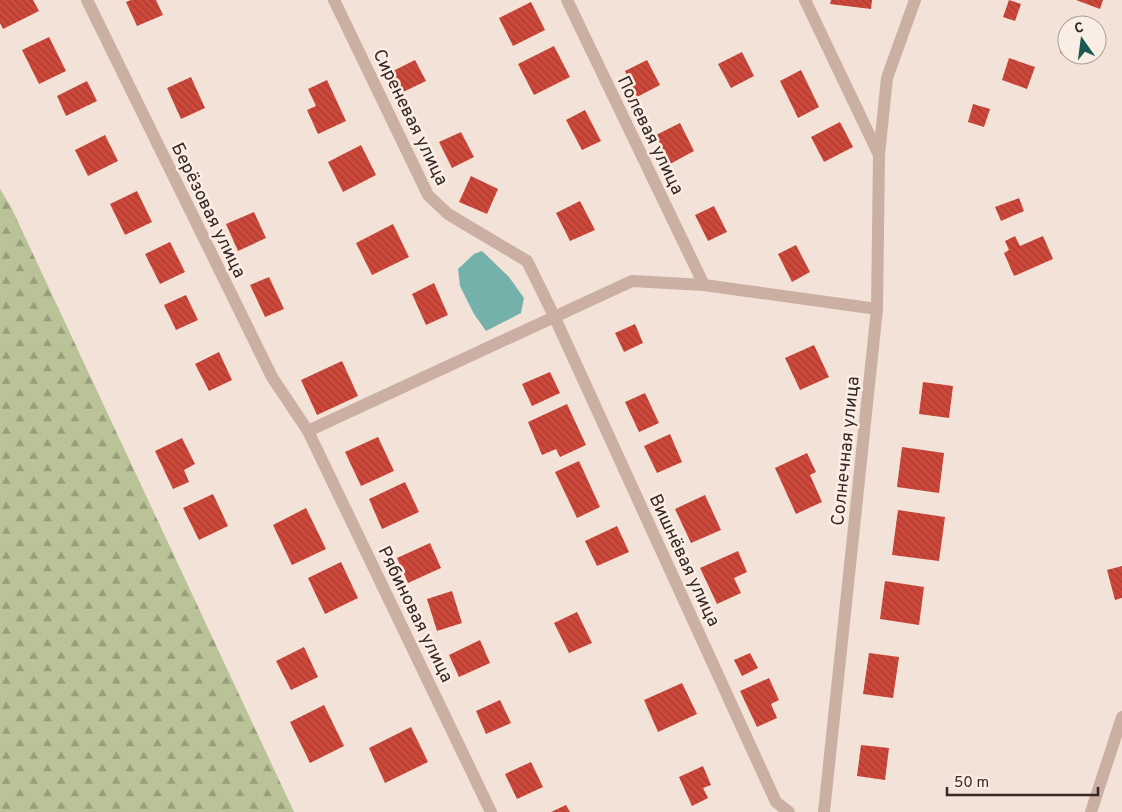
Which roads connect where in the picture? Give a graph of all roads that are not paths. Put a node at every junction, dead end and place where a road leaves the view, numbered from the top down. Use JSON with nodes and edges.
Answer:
{"nodes":[{"id":1,"x":87,"y":0,"type":"edge"},
{"id":2,"x":334,"y":0,"type":"edge"},
{"id":3,"x":567,"y":0,"type":"edge"},
{"id":4,"x":805,"y":0,"type":"edge"},
{"id":5,"x":915,"y":0,"type":"edge"},
{"id":6,"x":879,"y":155,"type":"junction"},
{"id":7,"x":704,"y":285,"type":"junction"},
{"id":8,"x":877,"y":309,"type":"junction"},
{"id":9,"x":555,"y":318,"type":"junction"},
{"id":10,"x":308,"y":431,"type":"junction"},
{"id":11,"x":1122,"y":717,"type":"edge"},
{"id":12,"x":491,"y":812,"type":"edge"},
{"id":13,"x":789,"y":812,"type":"edge"},
{"id":14,"x":824,"y":812,"type":"edge"},
{"id":15,"x":1091,"y":812,"type":"edge"}],
"edges":[{"from":1,"to":10,"type":"street","name":"Берёзовая улица"},
{"from":2,"to":9,"type":"street","name":"Сиреневая улица"},
{"from":3,"to":7,"type":"street","name":"Полевая улица"},
{"from":4,"to":6,"type":"street"},
{"from":5,"to":6,"type":"street","name":"Солнечная улица"},
{"from":6,"to":8,"type":"street","name":"Солнечная улица"},
{"from":7,"to":8,"type":"street"},
{"from":7,"to":9,"type":"street"},
{"from":8,"to":14,"type":"street","name":"Солнечная улица"},
{"from":9,"to":10,"type":"street"},
{"from":9,"to":13,"type":"street","name":"Вишнёвая улица"},
{"from":10,"to":12,"type":"street","name":"Рябиновая улица"},
{"from":11,"to":15,"type":"street"}]}
